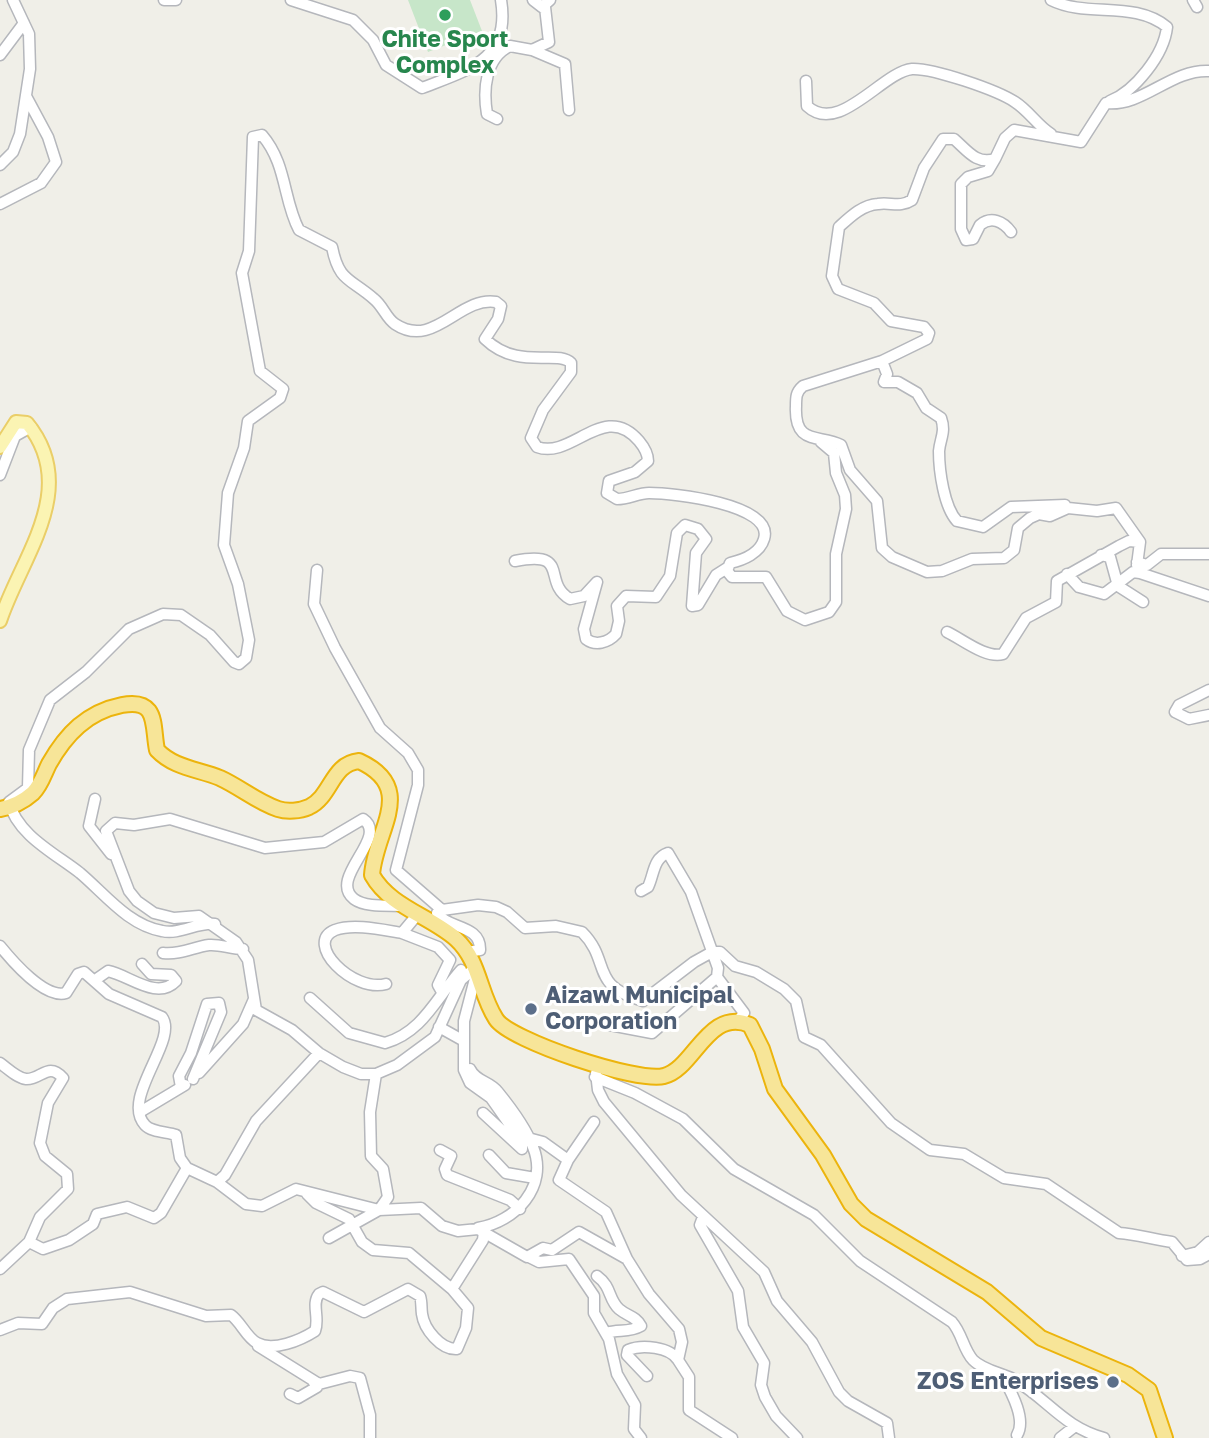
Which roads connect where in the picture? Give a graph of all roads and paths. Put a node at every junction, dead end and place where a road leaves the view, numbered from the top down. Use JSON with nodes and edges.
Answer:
{"nodes":[{"id":1,"x":13,"y":0,"type":"edge"},
{"id":2,"x":164,"y":0,"type":"edge"},
{"id":3,"x":176,"y":0,"type":"edge"},
{"id":4,"x":291,"y":0,"type":"edge"},
{"id":5,"x":501,"y":0,"type":"edge"},
{"id":6,"x":533,"y":0,"type":"edge"},
{"id":7,"x":1051,"y":0,"type":"edge"},
{"id":8,"x":547,"y":3,"type":"edge"},
{"id":9,"x":24,"y":23,"type":"junction"},
{"id":10,"x":532,"y":50,"type":"junction"},
{"id":11,"x":0,"y":55,"type":"edge"},
{"id":12,"x":1209,"y":71,"type":"edge"},
{"id":13,"x":806,"y":81,"type":"dead end"},
{"id":14,"x":26,"y":96,"type":"junction"},
{"id":15,"x":1106,"y":103,"type":"junction"},
{"id":16,"x":569,"y":110,"type":"dead end"},
{"id":17,"x":497,"y":119,"type":"dead end"},
{"id":18,"x":1057,"y":138,"type":"junction"},
{"id":19,"x":995,"y":159,"type":"junction"},
{"id":20,"x":0,"y":165,"type":"edge"},
{"id":21,"x":0,"y":204,"type":"edge"},
{"id":22,"x":1011,"y":232,"type":"dead end"},
{"id":23,"x":882,"y":361,"type":"junction"},
{"id":24,"x":31,"y":427,"type":"junction"},
{"id":25,"x":821,"y":442,"type":"junction"},
{"id":26,"x":0,"y":447,"type":"edge"},
{"id":27,"x":0,"y":475,"type":"edge"},
{"id":28,"x":1078,"y":508,"type":"junction"},
{"id":29,"x":1140,"y":542,"type":"junction"},
{"id":30,"x":1209,"y":554,"type":"edge"},
{"id":31,"x":1101,"y":555,"type":"junction"},
{"id":32,"x":516,"y":561,"type":"dead end"},
{"id":33,"x":1137,"y":562,"type":"junction"},
{"id":34,"x":727,"y":569,"type":"junction"},
{"id":35,"x":317,"y":570,"type":"dead end"},
{"id":36,"x":1140,"y":573,"type":"junction"},
{"id":37,"x":1068,"y":574,"type":"junction"},
{"id":38,"x":1118,"y":586,"type":"junction"},
{"id":39,"x":1209,"y":596,"type":"edge"},
{"id":40,"x":1143,"y":602,"type":"dead end"},
{"id":41,"x":0,"y":621,"type":"edge"},
{"id":42,"x":947,"y":632,"type":"dead end"},
{"id":43,"x":1209,"y":690,"type":"edge"},
{"id":44,"x":1209,"y":715,"type":"edge"},
{"id":45,"x":94,"y":799,"type":"dead end"},
{"id":46,"x":5,"y":808,"type":"edge"},
{"id":47,"x":118,"y":862,"type":"junction"},
{"id":48,"x":641,"y":891,"type":"dead end"},
{"id":49,"x":443,"y":910,"type":"junction"},
{"id":50,"x":411,"y":911,"type":"junction"},
{"id":51,"x":215,"y":924,"type":"junction"},
{"id":52,"x":402,"y":933,"type":"junction"},
{"id":53,"x":0,"y":946,"type":"edge"},
{"id":54,"x":243,"y":950,"type":"junction"},
{"id":55,"x":712,"y":952,"type":"junction"},
{"id":56,"x":163,"y":953,"type":"dead end"},
{"id":57,"x":473,"y":962,"type":"junction"},
{"id":58,"x":142,"y":964,"type":"dead end"},
{"id":59,"x":717,"y":977,"type":"junction"},
{"id":60,"x":95,"y":980,"type":"junction"},
{"id":61,"x":386,"y":984,"type":"dead end"},
{"id":62,"x":442,"y":992,"type":"junction"},
{"id":63,"x":254,"y":998,"type":"junction"},
{"id":64,"x":310,"y":998,"type":"dead end"},
{"id":65,"x":737,"y":1022,"type":"junction"},
{"id":66,"x":610,"y":1025,"type":"dead end"},
{"id":67,"x":439,"y":1027,"type":"junction"},
{"id":68,"x":464,"y":1041,"type":"junction"},
{"id":69,"x":464,"y":1052,"type":"junction"},
{"id":70,"x":319,"y":1053,"type":"junction"},
{"id":71,"x":0,"y":1063,"type":"edge"},
{"id":72,"x":596,"y":1071,"type":"junction"},
{"id":73,"x":376,"y":1074,"type":"junction"},
{"id":74,"x":193,"y":1079,"type":"junction"},
{"id":75,"x":181,"y":1087,"type":"junction"},
{"id":76,"x":140,"y":1112,"type":"junction"},
{"id":77,"x":483,"y":1113,"type":"dead end"},
{"id":78,"x":594,"y":1122,"type":"dead end"},
{"id":79,"x":528,"y":1138,"type":"junction"},
{"id":80,"x":440,"y":1150,"type":"dead end"},
{"id":81,"x":489,"y":1155,"type":"dead end"},
{"id":82,"x":568,"y":1160,"type":"junction"},
{"id":83,"x":187,"y":1168,"type":"junction"},
{"id":84,"x":535,"y":1178,"type":"junction"},
{"id":85,"x":217,"y":1182,"type":"junction"},
{"id":86,"x":307,"y":1193,"type":"junction"},
{"id":87,"x":520,"y":1209,"type":"junction"},
{"id":88,"x":379,"y":1210,"type":"junction"},
{"id":89,"x":703,"y":1217,"type":"junction"},
{"id":90,"x":353,"y":1227,"type":"junction"},
{"id":91,"x":479,"y":1230,"type":"junction"},
{"id":92,"x":329,"y":1238,"type":"dead end"},
{"id":93,"x":29,"y":1242,"type":"junction"},
{"id":94,"x":1209,"y":1242,"type":"edge"},
{"id":95,"x":1209,"y":1254,"type":"edge"},
{"id":96,"x":1181,"y":1256,"type":"junction"},
{"id":97,"x":530,"y":1257,"type":"junction"},
{"id":98,"x":627,"y":1259,"type":"junction"},
{"id":99,"x":0,"y":1269,"type":"edge"},
{"id":100,"x":597,"y":1276,"type":"dead end"},
{"id":101,"x":453,"y":1290,"type":"junction"},
{"id":102,"x":0,"y":1330,"type":"edge"},
{"id":103,"x":606,"y":1333,"type":"junction"},
{"id":104,"x":255,"y":1343,"type":"junction"},
{"id":105,"x":678,"y":1360,"type":"junction"},
{"id":106,"x":1002,"y":1375,"type":"junction"},
{"id":107,"x":647,"y":1376,"type":"dead end"},
{"id":108,"x":313,"y":1381,"type":"junction"},
{"id":109,"x":290,"y":1394,"type":"dead end"},
{"id":110,"x":1074,"y":1427,"type":"junction"},
{"id":111,"x":1017,"y":1435,"type":"dead end"},
{"id":112,"x":370,"y":1438,"type":"edge"},
{"id":113,"x":640,"y":1438,"type":"edge"},
{"id":114,"x":732,"y":1438,"type":"edge"},
{"id":115,"x":797,"y":1438,"type":"edge"},
{"id":116,"x":889,"y":1438,"type":"edge"},
{"id":117,"x":1060,"y":1438,"type":"edge"},
{"id":118,"x":1104,"y":1438,"type":"edge"},
{"id":119,"x":1165,"y":1438,"type":"edge"}],
"edges":[{"from":1,"to":9,"type":"street"},
{"from":2,"to":3,"type":"street"},
{"from":4,"to":5,"type":"street"},
{"from":6,"to":8,"type":"street"},
{"from":7,"to":15,"type":"street"},
{"from":8,"to":10,"type":"street"},
{"from":9,"to":11,"type":"street"},
{"from":9,"to":14,"type":"street"},
{"from":10,"to":16,"type":"street"},
{"from":10,"to":17,"type":"street"},
{"from":12,"to":15,"type":"street"},
{"from":13,"to":18,"type":"street"},
{"from":14,"to":20,"type":"street"},
{"from":14,"to":21,"type":"street"},
{"from":15,"to":18,"type":"street"},
{"from":18,"to":19,"type":"street"},
{"from":19,"to":22,"type":"street"},
{"from":19,"to":23,"type":"street"},
{"from":23,"to":25,"type":"street"},
{"from":23,"to":28,"type":"street"},
{"from":24,"to":26,"type":"main road"},
{"from":24,"to":27,"type":"street"},
{"from":24,"to":41,"type":"main road"},
{"from":25,"to":28,"type":"street"},
{"from":25,"to":34,"type":"street"},
{"from":28,"to":29,"type":"street"},
{"from":29,"to":31,"type":"street"},
{"from":29,"to":33,"type":"street"},
{"from":30,"to":33,"type":"street"},
{"from":31,"to":37,"type":"street"},
{"from":31,"to":38,"type":"street"},
{"from":32,"to":34,"type":"street"},
{"from":33,"to":36,"type":"street"},
{"from":34,"to":46,"type":"street"},
{"from":35,"to":49,"type":"street"},
{"from":36,"to":38,"type":"street"},
{"from":36,"to":39,"type":"street"},
{"from":37,"to":38,"type":"street"},
{"from":37,"to":42,"type":"street"},
{"from":38,"to":40,"type":"street"},
{"from":43,"to":44,"type":"street"},
{"from":45,"to":47,"type":"street"},
{"from":46,"to":50,"type":"highway"},
{"from":46,"to":51,"type":"street"},
{"from":47,"to":50,"type":"street"},
{"from":47,"to":51,"type":"street"},
{"from":48,"to":55,"type":"street"},
{"from":49,"to":55,"type":"street"},
{"from":49,"to":57,"type":"street"},
{"from":50,"to":52,"type":"street"},
{"from":50,"to":57,"type":"highway"},
{"from":51,"to":54,"type":"street"},
{"from":52,"to":61,"type":"street"},
{"from":52,"to":62,"type":"street"},
{"from":53,"to":60,"type":"street"},
{"from":54,"to":56,"type":"street"},
{"from":54,"to":63,"type":"street"},
{"from":55,"to":59,"type":"street"},
{"from":55,"to":96,"type":"street"},
{"from":57,"to":62,"type":"street"},
{"from":57,"to":67,"type":"street"},
{"from":57,"to":68,"type":"street"},
{"from":57,"to":72,"type":"highway"},
{"from":58,"to":60,"type":"street"},
{"from":59,"to":65,"type":"street"},
{"from":59,"to":66,"type":"street"},
{"from":60,"to":76,"type":"street"},
{"from":62,"to":64,"type":"street"},
{"from":63,"to":70,"type":"street"},
{"from":63,"to":74,"type":"street"},
{"from":65,"to":72,"type":"highway"},
{"from":65,"to":119,"type":"highway"},
{"from":67,"to":68,"type":"street"},
{"from":67,"to":73,"type":"street"},
{"from":68,"to":69,"type":"street"},
{"from":69,"to":77,"type":"street"},
{"from":69,"to":79,"type":"street"},
{"from":70,"to":73,"type":"street"},
{"from":70,"to":85,"type":"street"},
{"from":71,"to":93,"type":"street"},
{"from":72,"to":89,"type":"street"},
{"from":72,"to":106,"type":"street"},
{"from":73,"to":88,"type":"street"},
{"from":74,"to":75,"type":"street"},
{"from":74,"to":75,"type":"street"},
{"from":75,"to":76,"type":"street"},
{"from":76,"to":83,"type":"street"},
{"from":78,"to":82,"type":"street"},
{"from":79,"to":82,"type":"street"},
{"from":79,"to":84,"type":"street"},
{"from":80,"to":87,"type":"street"},
{"from":81,"to":84,"type":"street"},
{"from":82,"to":98,"type":"street"},
{"from":83,"to":85,"type":"street"},
{"from":83,"to":93,"type":"street"},
{"from":84,"to":87,"type":"street"},
{"from":85,"to":86,"type":"street"},
{"from":86,"to":88,"type":"street"},
{"from":86,"to":90,"type":"street"},
{"from":87,"to":91,"type":"street"},
{"from":88,"to":90,"type":"street"},
{"from":88,"to":91,"type":"street"},
{"from":89,"to":115,"type":"street"},
{"from":89,"to":116,"type":"street"},
{"from":90,"to":92,"type":"street"},
{"from":90,"to":101,"type":"street"},
{"from":91,"to":97,"type":"street"},
{"from":91,"to":101,"type":"street"},
{"from":93,"to":99,"type":"street"},
{"from":94,"to":96,"type":"street"},
{"from":95,"to":96,"type":"street"},
{"from":97,"to":98,"type":"street"},
{"from":97,"to":103,"type":"street"},
{"from":98,"to":105,"type":"street"},
{"from":100,"to":103,"type":"street"},
{"from":101,"to":104,"type":"street"},
{"from":102,"to":104,"type":"street"},
{"from":103,"to":113,"type":"street"},
{"from":104,"to":108,"type":"street"},
{"from":105,"to":107,"type":"street"},
{"from":105,"to":114,"type":"street"},
{"from":106,"to":110,"type":"street"},
{"from":106,"to":111,"type":"street"},
{"from":108,"to":109,"type":"street"},
{"from":108,"to":112,"type":"street"},
{"from":110,"to":117,"type":"street"},
{"from":110,"to":118,"type":"street"}]}
